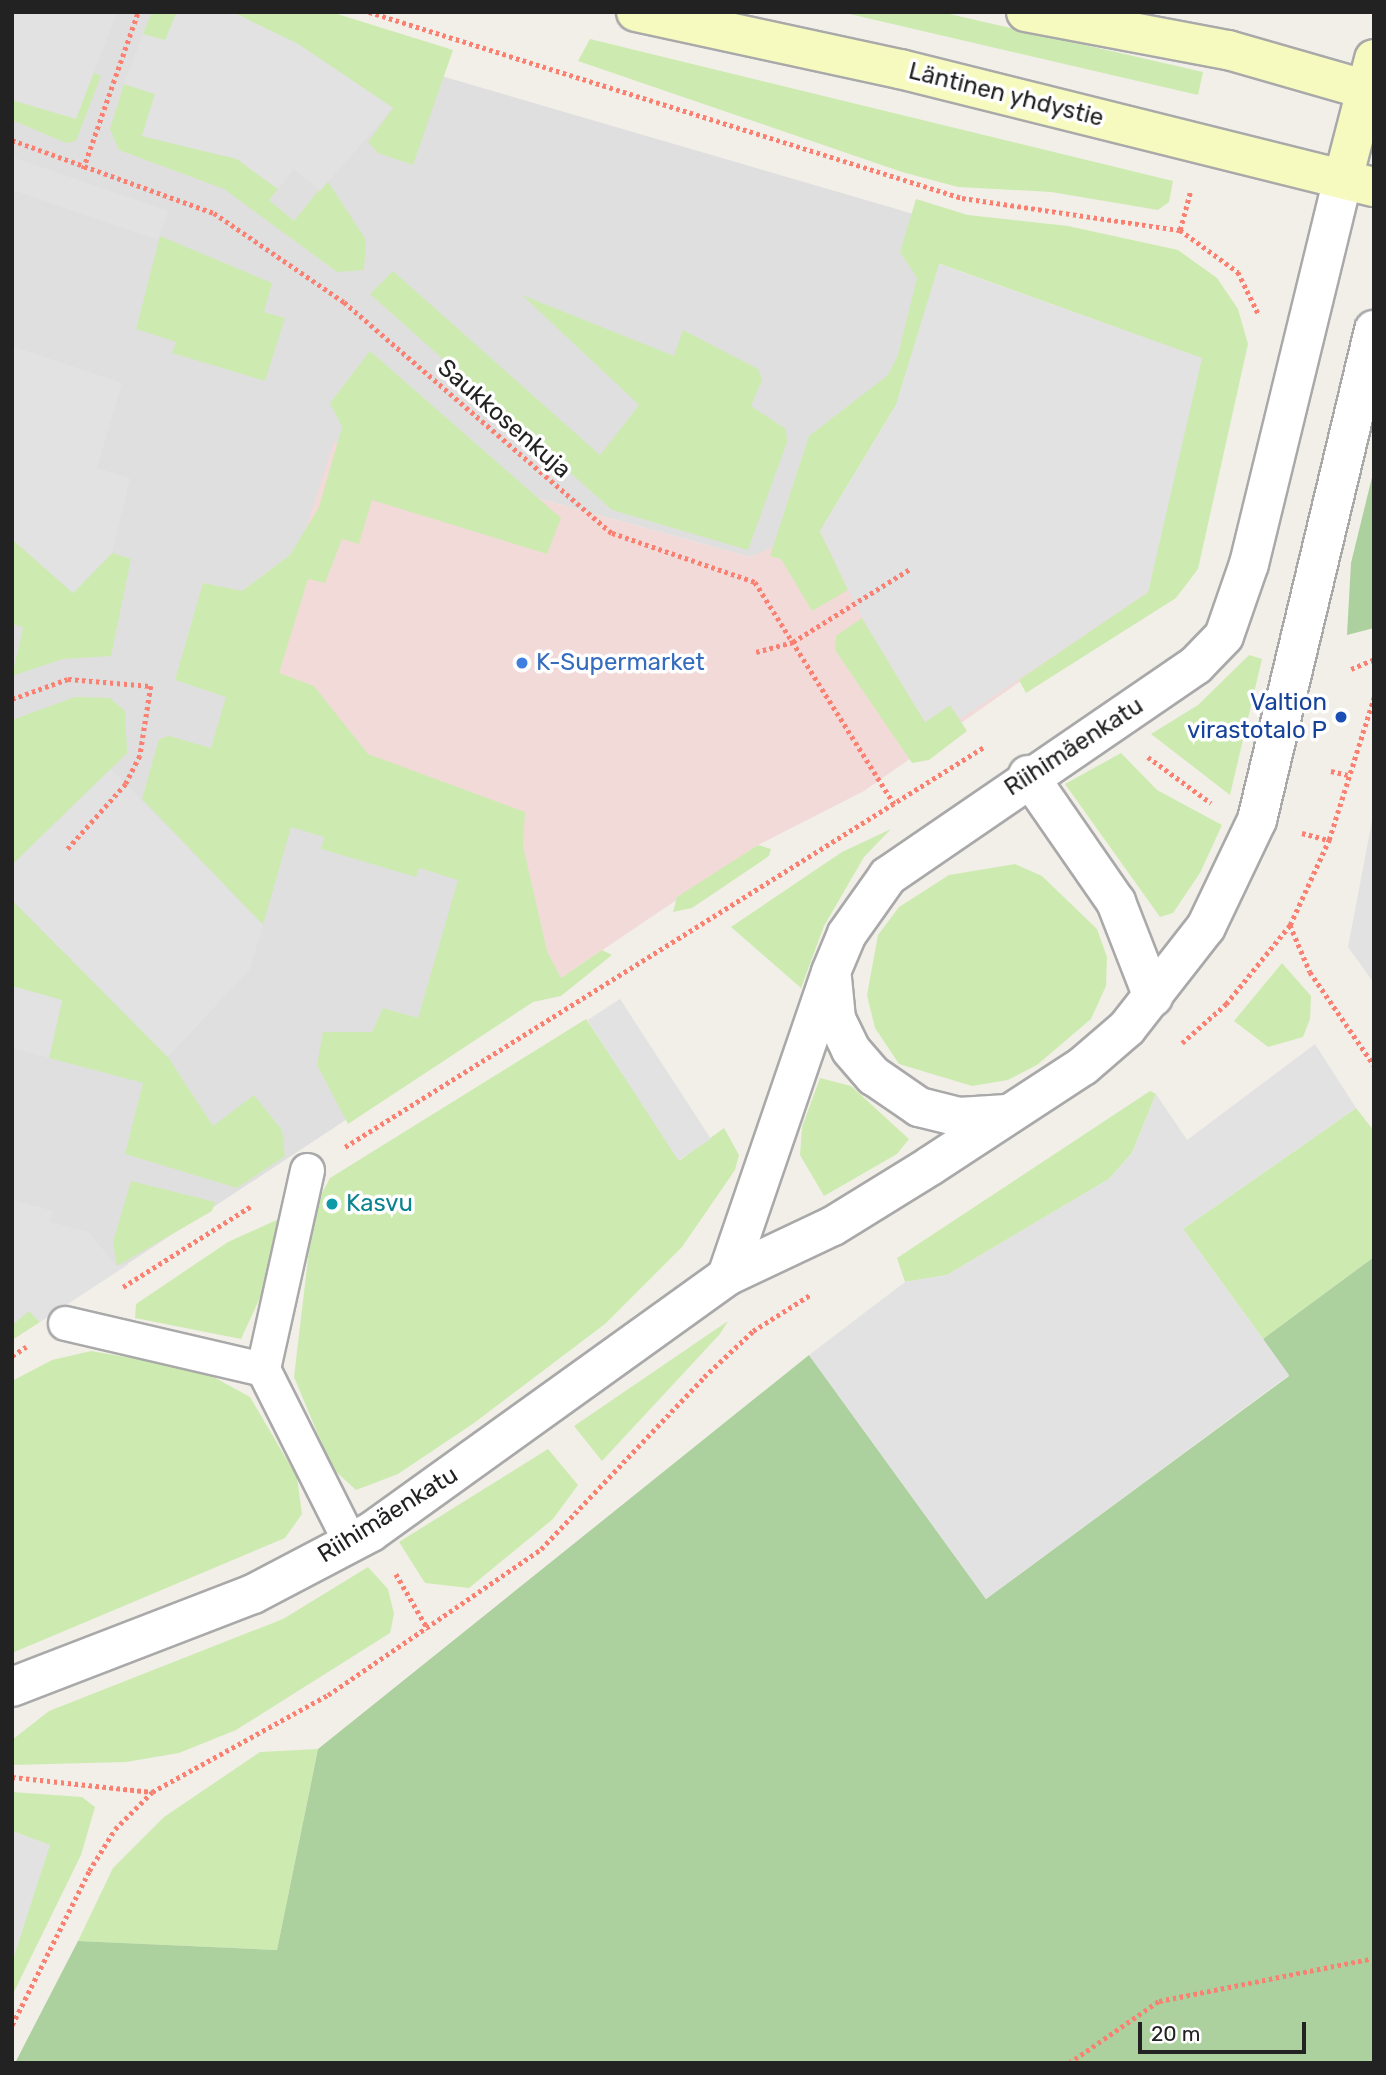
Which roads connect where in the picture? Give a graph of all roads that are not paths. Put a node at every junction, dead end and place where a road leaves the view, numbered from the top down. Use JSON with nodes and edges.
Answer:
{"nodes":[{"id":1,"x":636,"y":12,"type":"edge"},
{"id":2,"x":1027,"y":12,"type":"edge"},
{"id":3,"x":1371,"y":80,"type":"edge"},
{"id":4,"x":1358,"y":183,"type":"edge"},
{"id":5,"x":1374,"y":330,"type":"edge"},
{"id":6,"x":1028,"y":775,"type":"junction"},
{"id":7,"x":831,"y":972,"type":"junction"},
{"id":8,"x":1153,"y":997,"type":"junction"},
{"id":9,"x":1010,"y":1114,"type":"junction"},
{"id":10,"x":307,"y":1170,"type":"road end"},
{"id":11,"x":727,"y":1276,"type":"junction"},
{"id":12,"x":65,"y":1323,"type":"road end"},
{"id":13,"x":263,"y":1369,"type":"junction"},
{"id":14,"x":350,"y":1542,"type":"junction"},
{"id":15,"x":12,"y":1687,"type":"edge"}],
"edges":[{"from":1,"to":4,"type":"main road","name":"Läntinen yhdystie"},
{"from":2,"to":3,"type":"main road"},
{"from":3,"to":4,"type":"main road"},
{"from":4,"to":6,"type":"street","name":"Riihimäenkatu"},
{"from":5,"to":8,"type":"street","name":"Riihimäenkatu"},
{"from":6,"to":7,"type":"street","name":"Riihimäenkatu"},
{"from":6,"to":8,"type":"street"},
{"from":7,"to":9,"type":"street"},
{"from":7,"to":11,"type":"street","name":"Riihimäenkatu"},
{"from":8,"to":9,"type":"street","name":"Riihimäenkatu"},
{"from":9,"to":11,"type":"street","name":"Riihimäenkatu"},
{"from":10,"to":13,"type":"lane"},
{"from":11,"to":14,"type":"street","name":"Riihimäenkatu"},
{"from":12,"to":13,"type":"lane"},
{"from":13,"to":14,"type":"lane"},
{"from":14,"to":15,"type":"street","name":"Riihimäenkatu"}]}
